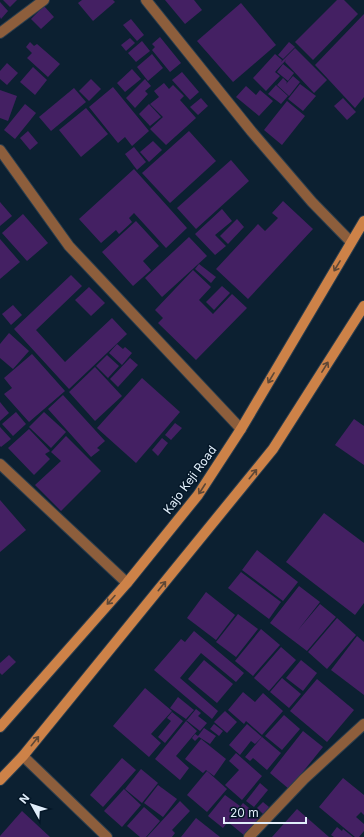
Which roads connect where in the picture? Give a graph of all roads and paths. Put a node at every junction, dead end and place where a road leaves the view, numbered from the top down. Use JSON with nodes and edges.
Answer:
{"nodes":[{"id":1,"x":44,"y":0,"type":"edge"},
{"id":2,"x":146,"y":0,"type":"edge"},
{"id":3,"x":0,"y":33,"type":"edge"},
{"id":4,"x":0,"y":150,"type":"edge"},
{"id":5,"x":364,"y":221,"type":"edge"},
{"id":6,"x":351,"y":242,"type":"junction"},
{"id":7,"x":362,"y":312,"type":"edge"},
{"id":8,"x":241,"y":429,"type":"junction"},
{"id":9,"x":0,"y":464,"type":"edge"},
{"id":10,"x":127,"y":583,"type":"junction"},
{"id":11,"x":364,"y":724,"type":"edge"},
{"id":12,"x":0,"y":727,"type":"edge"},
{"id":13,"x":23,"y":756,"type":"junction"},
{"id":14,"x":0,"y":780,"type":"edge"},
{"id":15,"x":107,"y":837,"type":"edge"},
{"id":16,"x":249,"y":837,"type":"edge"}],
"edges":[{"from":1,"to":3,"type":"street"},
{"from":2,"to":6,"type":"street"},
{"from":4,"to":8,"type":"street"},
{"from":5,"to":6,"type":"main road","name":"Kajo Keji Road"},
{"from":6,"to":8,"type":"main road","name":"Kajo Keji Road","one_way":true},
{"from":13,"to":7,"type":"main road","one_way":true},
{"from":8,"to":10,"type":"main road","name":"Kajo Keji Road","one_way":true},
{"from":9,"to":10,"type":"street"},
{"from":10,"to":12,"type":"main road","name":"Kajo Keji Road","one_way":true},
{"from":11,"to":16,"type":"street"},
{"from":13,"to":14,"type":"main road"},
{"from":13,"to":15,"type":"street"}]}
